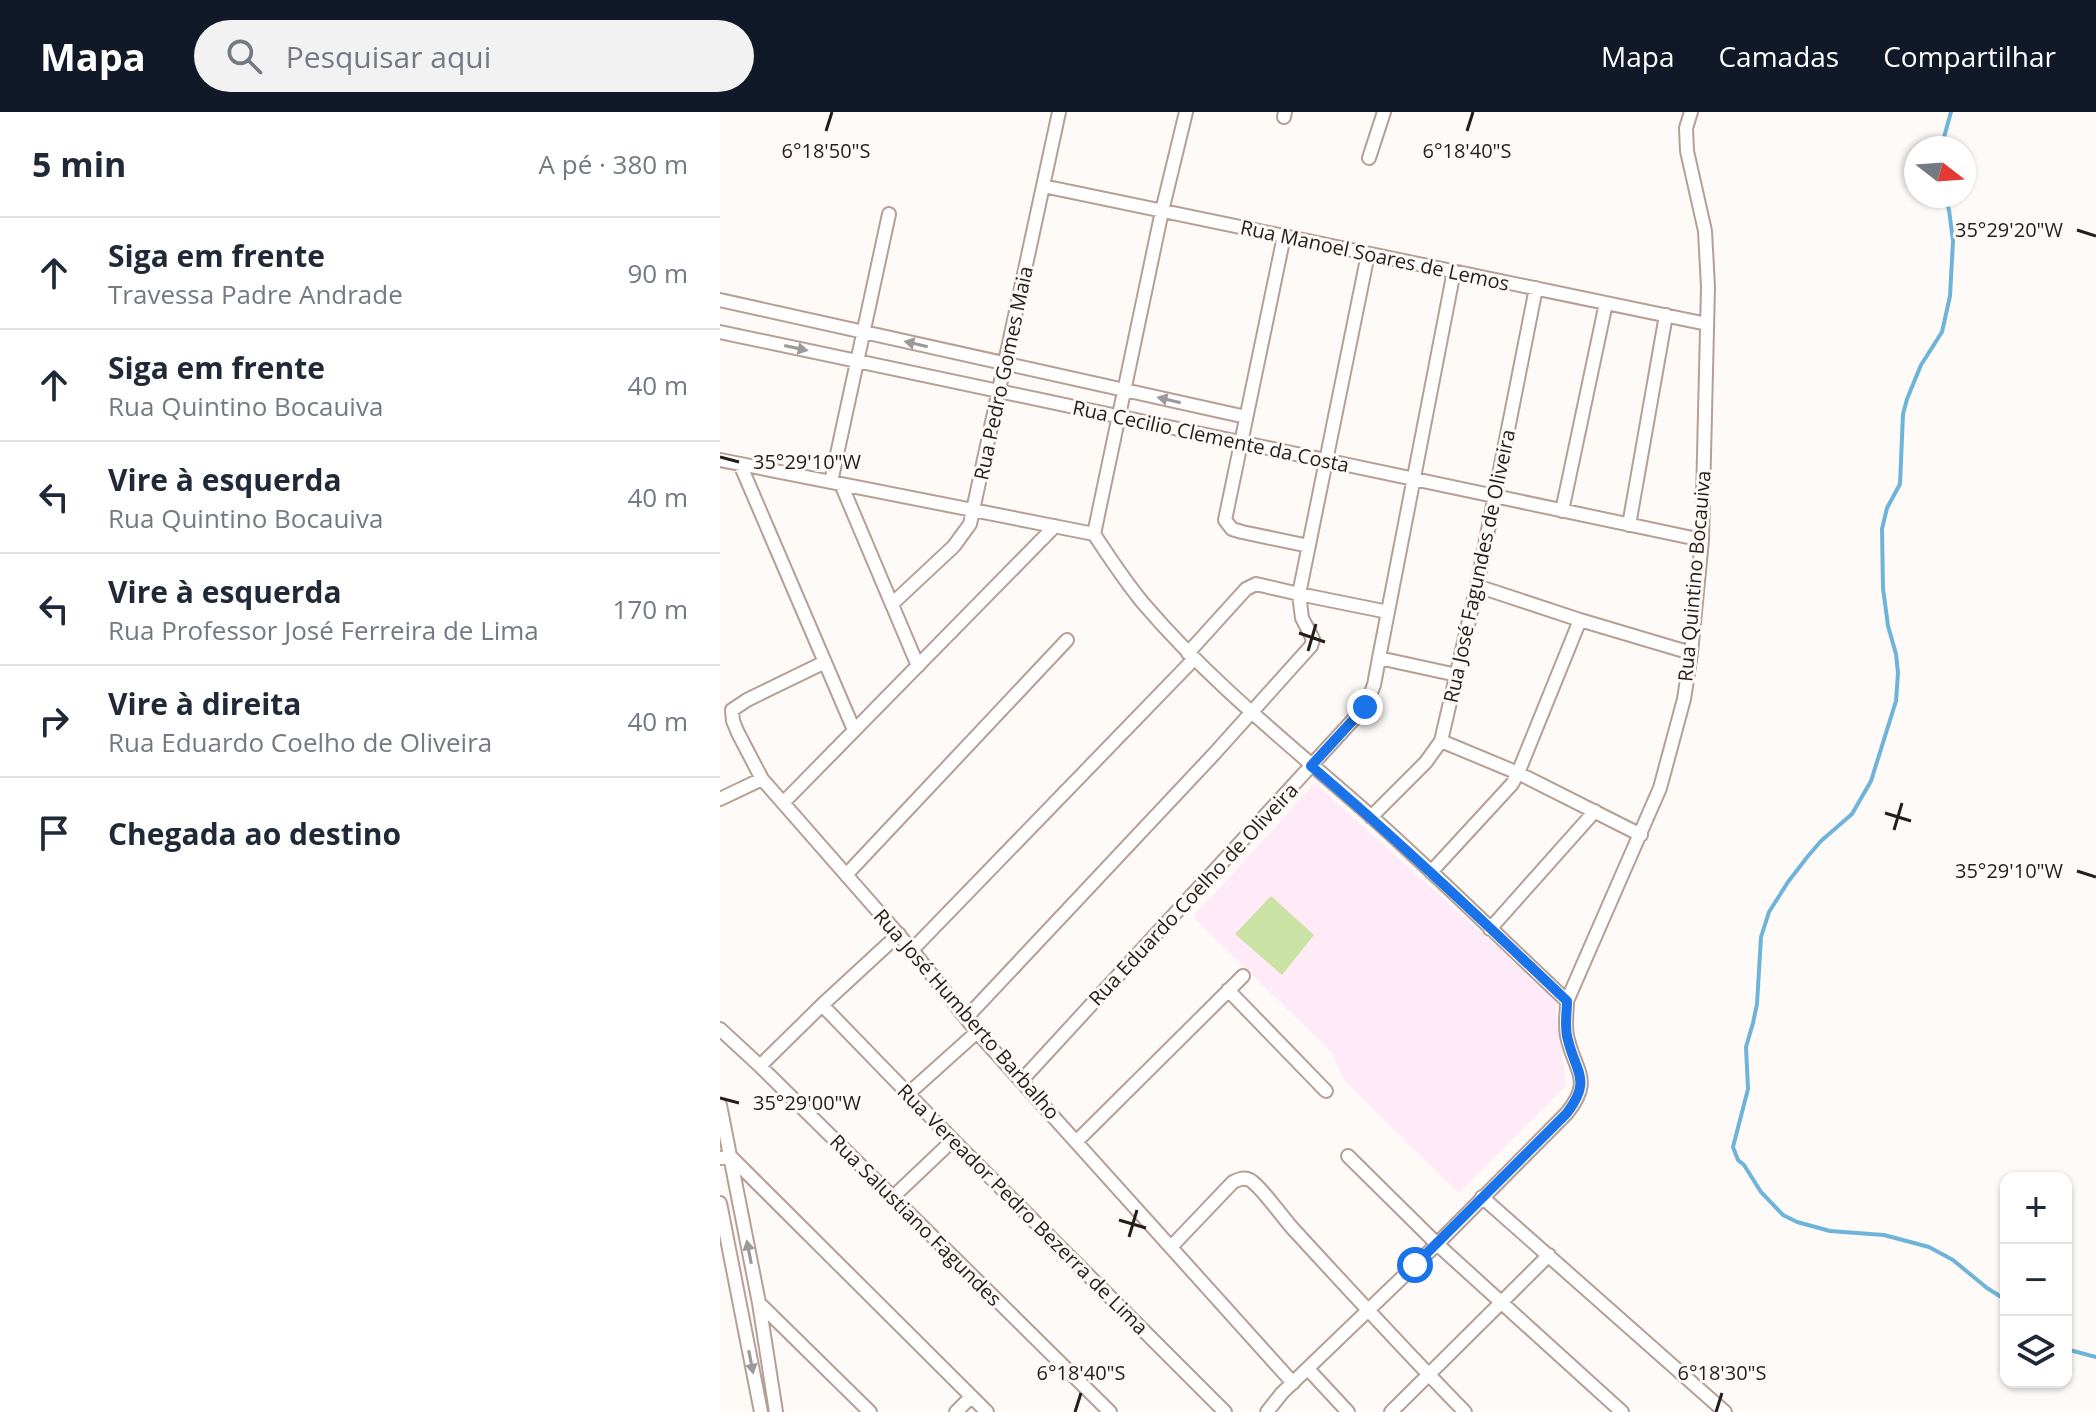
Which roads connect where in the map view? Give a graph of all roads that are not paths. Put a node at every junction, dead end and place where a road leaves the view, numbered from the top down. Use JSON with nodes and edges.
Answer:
{"nodes":[{"id":1,"x":1059,"y":112,"type":"edge"},
{"id":2,"x":1186,"y":112,"type":"edge"},
{"id":3,"x":1384,"y":112,"type":"edge"},
{"id":4,"x":1691,"y":112,"type":"edge"},
{"id":5,"x":1369,"y":158,"type":"dead end"},
{"id":6,"x":1043,"y":186,"type":"junction"},
{"id":7,"x":1162,"y":211,"type":"junction"},
{"id":8,"x":889,"y":214,"type":"dead end"},
{"id":9,"x":1284,"y":236,"type":"junction"},
{"id":10,"x":1368,"y":254,"type":"junction"},
{"id":11,"x":1454,"y":271,"type":"junction"},
{"id":12,"x":1536,"y":288,"type":"junction"},
{"id":13,"x":720,"y":300,"type":"edge"},
{"id":14,"x":1606,"y":303,"type":"junction"},
{"id":15,"x":1666,"y":315,"type":"junction"},
{"id":16,"x":1707,"y":324,"type":"junction"},
{"id":17,"x":720,"y":332,"type":"edge"},
{"id":18,"x":863,"y":332,"type":"junction"},
{"id":19,"x":857,"y":361,"type":"junction"},
{"id":20,"x":1004,"y":363,"type":"junction"},
{"id":21,"x":1124,"y":390,"type":"junction"},
{"id":22,"x":998,"y":391,"type":"junction"},
{"id":23,"x":1118,"y":417,"type":"junction"},
{"id":24,"x":1246,"y":417,"type":"junction"},
{"id":25,"x":1240,"y":443,"type":"junction"},
{"id":26,"x":720,"y":460,"type":"edge"},
{"id":27,"x":1327,"y":461,"type":"junction"},
{"id":28,"x":740,"y":464,"type":"junction"},
{"id":29,"x":1414,"y":480,"type":"junction"},
{"id":30,"x":836,"y":483,"type":"junction"},
{"id":31,"x":1495,"y":497,"type":"junction"},
{"id":32,"x":975,"y":510,"type":"junction"},
{"id":33,"x":1562,"y":511,"type":"junction"},
{"id":34,"x":1629,"y":525,"type":"junction"},
{"id":35,"x":1055,"y":526,"type":"junction"},
{"id":36,"x":1094,"y":534,"type":"junction"},
{"id":37,"x":1702,"y":540,"type":"junction"},
{"id":38,"x":1309,"y":546,"type":"junction"},
{"id":39,"x":1477,"y":586,"type":"junction"},
{"id":40,"x":1299,"y":594,"type":"junction"},
{"id":41,"x":892,"y":604,"type":"junction"},
{"id":42,"x":1388,"y":612,"type":"junction"},
{"id":43,"x":1580,"y":620,"type":"junction"},
{"id":44,"x":1067,"y":640,"type":"dead end"},
{"id":45,"x":1691,"y":653,"type":"junction"},
{"id":46,"x":1191,"y":656,"type":"junction"},
{"id":47,"x":1379,"y":658,"type":"junction"},
{"id":48,"x":825,"y":662,"type":"junction"},
{"id":49,"x":918,"y":666,"type":"junction"},
{"id":50,"x":1457,"y":675,"type":"junction"},
{"id":51,"x":1251,"y":714,"type":"junction"},
{"id":52,"x":854,"y":730,"type":"junction"},
{"id":53,"x":1441,"y":741,"type":"junction"},
{"id":54,"x":1311,"y":766,"type":"junction"},
{"id":55,"x":1518,"y":773,"type":"junction"},
{"id":56,"x":762,"y":779,"type":"junction"},
{"id":57,"x":720,"y":799,"type":"edge"},
{"id":58,"x":783,"y":803,"type":"junction"},
{"id":59,"x":1595,"y":811,"type":"junction"},
{"id":60,"x":1371,"y":817,"type":"junction"},
{"id":61,"x":1641,"y":835,"type":"junction"},
{"id":62,"x":1431,"y":872,"type":"junction"},
{"id":63,"x":846,"y":875,"type":"junction"},
{"id":64,"x":1490,"y":929,"type":"junction"},
{"id":65,"x":899,"y":934,"type":"junction"},
{"id":66,"x":912,"y":950,"type":"junction"},
{"id":67,"x":1243,"y":976,"type":"dead end"},
{"id":68,"x":1228,"y":990,"type":"junction"},
{"id":69,"x":1567,"y":1001,"type":"junction"},
{"id":70,"x":822,"y":1005,"type":"junction"},
{"id":71,"x":966,"y":1018,"type":"junction"},
{"id":72,"x":720,"y":1029,"type":"edge"},
{"id":73,"x":977,"y":1032,"type":"junction"},
{"id":74,"x":760,"y":1066,"type":"junction"},
{"id":75,"x":1021,"y":1081,"type":"junction"},
{"id":76,"x":1326,"y":1091,"type":"dead end"},
{"id":77,"x":909,"y":1093,"type":"junction"},
{"id":78,"x":720,"y":1105,"type":"edge"},
{"id":79,"x":953,"y":1140,"type":"junction"},
{"id":80,"x":1077,"y":1141,"type":"junction"},
{"id":81,"x":1348,"y":1156,"type":"dead end"},
{"id":82,"x":725,"y":1157,"type":"edge"},
{"id":83,"x":893,"y":1197,"type":"junction"},
{"id":84,"x":1482,"y":1197,"type":"junction"},
{"id":85,"x":720,"y":1203,"type":"edge"},
{"id":86,"x":1437,"y":1244,"type":"junction"},
{"id":87,"x":1171,"y":1247,"type":"junction"},
{"id":88,"x":1549,"y":1255,"type":"junction"},
{"id":89,"x":755,"y":1282,"type":"junction"},
{"id":90,"x":737,"y":1287,"type":"junction"},
{"id":91,"x":759,"y":1303,"type":"junction"},
{"id":92,"x":1504,"y":1303,"type":"junction"},
{"id":93,"x":1368,"y":1311,"type":"junction"},
{"id":94,"x":1308,"y":1369,"type":"junction"},
{"id":95,"x":1429,"y":1375,"type":"junction"},
{"id":96,"x":1293,"y":1383,"type":"junction"},
{"id":97,"x":971,"y":1397,"type":"junction"},
{"id":98,"x":761,"y":1412,"type":"edge"},
{"id":99,"x":776,"y":1412,"type":"edge"},
{"id":100,"x":870,"y":1412,"type":"edge"},
{"id":101,"x":956,"y":1412,"type":"edge"},
{"id":102,"x":987,"y":1412,"type":"edge"},
{"id":103,"x":1110,"y":1412,"type":"edge"},
{"id":104,"x":1225,"y":1412,"type":"edge"},
{"id":105,"x":1267,"y":1412,"type":"edge"},
{"id":106,"x":1348,"y":1412,"type":"edge"},
{"id":107,"x":1391,"y":1412,"type":"edge"},
{"id":108,"x":1465,"y":1412,"type":"edge"},
{"id":109,"x":1622,"y":1412,"type":"edge"},
{"id":110,"x":1725,"y":1412,"type":"edge"}],
"edges":[{"from":1,"to":6,"type":"street","name":"Rua Pedro Gomes Maia"},
{"from":2,"to":7,"type":"street"},
{"from":3,"to":5,"type":"street"},
{"from":4,"to":16,"type":"street","name":"Rua Quintino Bocauiva"},
{"from":6,"to":7,"type":"street","name":"Rua Manoel Soares de Lemos"},
{"from":6,"to":20,"type":"street","name":"Rua Pedro Gomes Maia"},
{"from":7,"to":9,"type":"street","name":"Rua Manoel Soares de Lemos"},
{"from":7,"to":21,"type":"street"},
{"from":8,"to":18,"type":"street"},
{"from":9,"to":10,"type":"street","name":"Rua Manoel Soares de Lemos"},
{"from":9,"to":24,"type":"street"},
{"from":10,"to":11,"type":"street","name":"Rua Manoel Soares de Lemos"},
{"from":10,"to":27,"type":"street"},
{"from":11,"to":12,"type":"street","name":"Rua Manoel Soares de Lemos"},
{"from":11,"to":29,"type":"street"},
{"from":12,"to":14,"type":"street","name":"Rua Manoel Soares de Lemos"},
{"from":12,"to":31,"type":"street","name":"Rua José Fagundes de Oliveira"},
{"from":13,"to":18,"type":"street","name":"Rua Cecilio Clemente da Costa"},
{"from":14,"to":15,"type":"street","name":"Rua Manoel Soares de Lemos"},
{"from":14,"to":33,"type":"street"},
{"from":15,"to":16,"type":"street","name":"Rua Manoel Soares de Lemos"},
{"from":15,"to":34,"type":"street"},
{"from":16,"to":37,"type":"street","name":"Rua Quintino Bocauiva"},
{"from":17,"to":19,"type":"street","name":"Rua Cecilio Clemente da Costa","one_way":true},
{"from":18,"to":19,"type":"street"},
{"from":20,"to":18,"type":"street","name":"Rua Cecilio Clemente da Costa","one_way":true},
{"from":19,"to":22,"type":"street","name":"Rua Cecilio Clemente da Costa"},
{"from":19,"to":30,"type":"street"},
{"from":20,"to":21,"type":"street","name":"Rua Cecilio Clemente da Costa"},
{"from":20,"to":22,"type":"street","name":"Rua Pedro Gomes Maia"},
{"from":21,"to":23,"type":"street"},
{"from":24,"to":21,"type":"street","name":"Rua Cecilio Clemente da Costa","one_way":true},
{"from":22,"to":23,"type":"street","name":"Rua Cecilio Clemente da Costa"},
{"from":22,"to":32,"type":"street","name":"Rua Pedro Gomes Maia"},
{"from":23,"to":25,"type":"street","name":"Rua Cecilio Clemente da Costa"},
{"from":23,"to":36,"type":"street"},
{"from":24,"to":25,"type":"street"},
{"from":25,"to":27,"type":"street","name":"Rua Cecilio Clemente da Costa"},
{"from":25,"to":38,"type":"street"},
{"from":26,"to":28,"type":"street"},
{"from":27,"to":29,"type":"street","name":"Rua Cecilio Clemente da Costa"},
{"from":27,"to":38,"type":"street"},
{"from":28,"to":30,"type":"street"},
{"from":28,"to":48,"type":"street"},
{"from":29,"to":31,"type":"street","name":"Rua Cecilio Clemente da Costa"},
{"from":29,"to":42,"type":"street"},
{"from":30,"to":32,"type":"street"},
{"from":30,"to":41,"type":"street"},
{"from":31,"to":33,"type":"street","name":"Rua Cecilio Clemente da Costa"},
{"from":31,"to":39,"type":"street","name":"Rua José Fagundes de Oliveira"},
{"from":32,"to":35,"type":"street"},
{"from":32,"to":41,"type":"street","name":"Rua Pedro Gomes Maia"},
{"from":33,"to":34,"type":"street","name":"Rua Cecilio Clemente da Costa"},
{"from":34,"to":37,"type":"street","name":"Rua Cecilio Clemente da Costa"},
{"from":35,"to":36,"type":"street"},
{"from":35,"to":49,"type":"street"},
{"from":36,"to":46,"type":"street"},
{"from":37,"to":45,"type":"street","name":"Rua Quintino Bocauiva"},
{"from":38,"to":40,"type":"street"},
{"from":39,"to":43,"type":"street"},
{"from":39,"to":50,"type":"street","name":"Rua José Fagundes de Oliveira"},
{"from":40,"to":42,"type":"street"},
{"from":40,"to":46,"type":"street"},
{"from":40,"to":51,"type":"street"},
{"from":41,"to":49,"type":"street"},
{"from":42,"to":47,"type":"street"},
{"from":43,"to":45,"type":"street"},
{"from":43,"to":55,"type":"street"},
{"from":44,"to":63,"type":"street"},
{"from":45,"to":61,"type":"street","name":"Rua Quintino Bocauiva"},
{"from":46,"to":51,"type":"street"},
{"from":46,"to":66,"type":"street"},
{"from":47,"to":50,"type":"street"},
{"from":47,"to":54,"type":"street","name":"Rua Eduardo Coelho de Oliveira"},
{"from":48,"to":52,"type":"street"},
{"from":48,"to":56,"type":"street","name":"Rua José Humberto Barbalho"},
{"from":49,"to":52,"type":"street"},
{"from":50,"to":53,"type":"street","name":"Rua José Fagundes de Oliveira"},
{"from":51,"to":54,"type":"street"},
{"from":51,"to":71,"type":"street"},
{"from":52,"to":58,"type":"street"},
{"from":53,"to":55,"type":"street"},
{"from":53,"to":60,"type":"street","name":"Rua José Fagundes de Oliveira"},
{"from":54,"to":60,"type":"street"},
{"from":54,"to":75,"type":"street","name":"Rua Eduardo Coelho de Oliveira"},
{"from":55,"to":59,"type":"street"},
{"from":55,"to":62,"type":"street"},
{"from":56,"to":57,"type":"street"},
{"from":56,"to":58,"type":"street","name":"Rua José Humberto Barbalho"},
{"from":58,"to":63,"type":"street","name":"Rua José Humberto Barbalho"},
{"from":59,"to":61,"type":"street"},
{"from":59,"to":64,"type":"street"},
{"from":60,"to":62,"type":"street"},
{"from":61,"to":69,"type":"street","name":"Rua Quintino Bocauiva"},
{"from":62,"to":64,"type":"street"},
{"from":63,"to":65,"type":"street","name":"Rua José Humberto Barbalho"},
{"from":64,"to":69,"type":"street"},
{"from":65,"to":66,"type":"street","name":"Rua José Humberto Barbalho"},
{"from":65,"to":70,"type":"street"},
{"from":66,"to":71,"type":"street","name":"Rua José Humberto Barbalho"},
{"from":67,"to":68,"type":"street"},
{"from":68,"to":76,"type":"street"},
{"from":68,"to":80,"type":"street"},
{"from":69,"to":84,"type":"street","name":"Rua Quintino Bocauiva"},
{"from":70,"to":74,"type":"street"},
{"from":70,"to":77,"type":"street","name":"Rua Vereador Pedro Bezerra de Lima"},
{"from":71,"to":73,"type":"street","name":"Rua José Humberto Barbalho"},
{"from":72,"to":74,"type":"street","name":"Rua Salustiano Fagundes"},
{"from":73,"to":75,"type":"street","name":"Rua José Humberto Barbalho"},
{"from":73,"to":77,"type":"street"},
{"from":74,"to":83,"type":"street","name":"Rua Salustiano Fagundes"},
{"from":75,"to":80,"type":"street","name":"Rua José Humberto Barbalho"},
{"from":77,"to":79,"type":"street","name":"Rua Vereador Pedro Bezerra de Lima"},
{"from":78,"to":82,"type":"street"},
{"from":79,"to":83,"type":"street"},
{"from":79,"to":104,"type":"street","name":"Rua Vereador Pedro Bezerra de Lima"},
{"from":80,"to":87,"type":"street","name":"Rua José Humberto Barbalho"},
{"from":81,"to":86,"type":"street"},
{"from":89,"to":82,"type":"street","one_way":true},
{"from":82,"to":97,"type":"street"},
{"from":83,"to":103,"type":"street","name":"Rua Salustiano Fagundes"},
{"from":84,"to":86,"type":"street","name":"Rua Quintino Bocauiva"},
{"from":84,"to":88,"type":"street"},
{"from":85,"to":90,"type":"street"},
{"from":86,"to":92,"type":"street"},
{"from":86,"to":93,"type":"street","name":"Rua Quintino Bocauiva"},
{"from":87,"to":93,"type":"street"},
{"from":87,"to":96,"type":"street","name":"Rua José Humberto Barbalho"},
{"from":88,"to":92,"type":"street"},
{"from":88,"to":110,"type":"street"},
{"from":89,"to":90,"type":"street"},
{"from":89,"to":91,"type":"street"},
{"from":90,"to":98,"type":"street","one_way":true},
{"from":91,"to":99,"type":"street"},
{"from":91,"to":100,"type":"street"},
{"from":92,"to":95,"type":"street"},
{"from":92,"to":109,"type":"street"},
{"from":93,"to":94,"type":"street","name":"Rua Quintino Bocauiva"},
{"from":93,"to":95,"type":"street"},
{"from":94,"to":96,"type":"street","name":"Rua Quintino Bocauiva"},
{"from":94,"to":106,"type":"street"},
{"from":95,"to":107,"type":"street"},
{"from":95,"to":108,"type":"street"},
{"from":96,"to":105,"type":"street","name":"Rua Quintino Bocauiva"},
{"from":97,"to":101,"type":"street"},
{"from":97,"to":102,"type":"street"}]}
